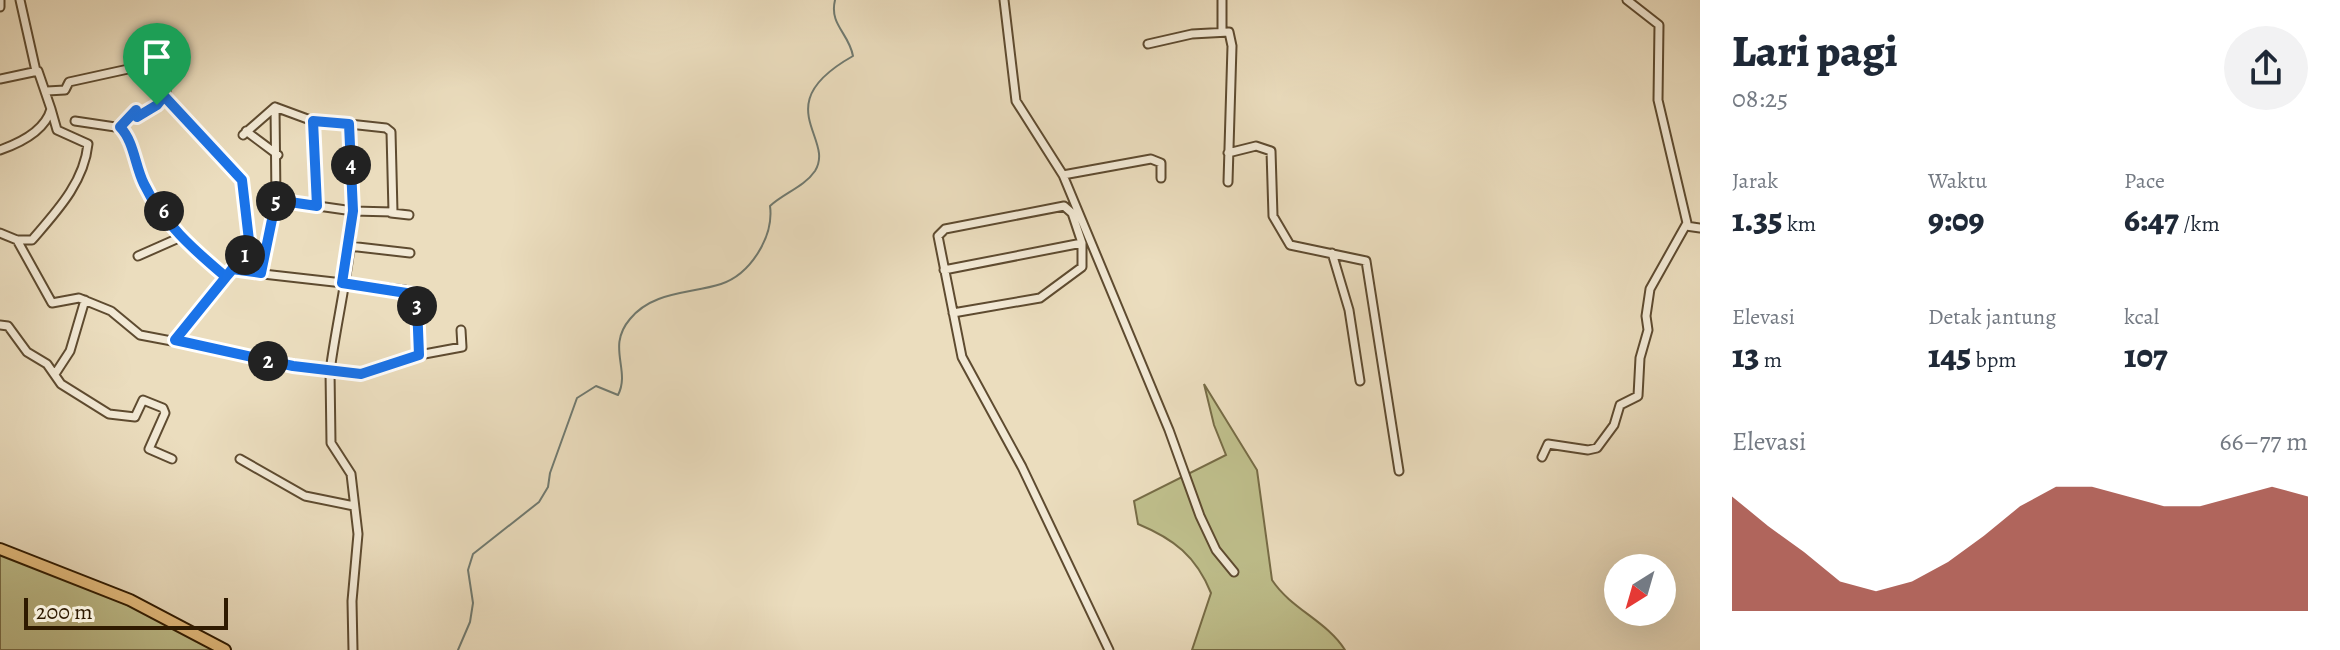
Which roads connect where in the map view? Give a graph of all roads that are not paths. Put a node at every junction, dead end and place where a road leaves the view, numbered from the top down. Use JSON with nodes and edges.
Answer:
{"nodes":[{"id":1,"x":0,"y":0,"type":"edge"},
{"id":2,"x":20,"y":0,"type":"edge"},
{"id":3,"x":1004,"y":0,"type":"edge"},
{"id":4,"x":1222,"y":0,"type":"edge"},
{"id":5,"x":1627,"y":0,"type":"edge"},
{"id":6,"x":0,"y":7,"type":"edge"},
{"id":7,"x":1222,"y":30,"type":"junction"},
{"id":8,"x":1148,"y":44,"type":"dead end"},
{"id":9,"x":36,"y":71,"type":"junction"},
{"id":10,"x":0,"y":79,"type":"edge"},
{"id":11,"x":47,"y":91,"type":"junction"},
{"id":12,"x":166,"y":97,"type":"junction"},
{"id":13,"x":275,"y":107,"type":"junction"},
{"id":14,"x":51,"y":109,"type":"junction"},
{"id":15,"x":75,"y":121,"type":"dead end"},
{"id":16,"x":313,"y":121,"type":"junction"},
{"id":17,"x":349,"y":124,"type":"junction"},
{"id":18,"x":120,"y":127,"type":"junction"},
{"id":19,"x":0,"y":150,"type":"edge"},
{"id":20,"x":1228,"y":153,"type":"junction"},
{"id":21,"x":278,"y":155,"type":"junction"},
{"id":22,"x":1063,"y":175,"type":"junction"},
{"id":23,"x":1161,"y":178,"type":"dead end"},
{"id":24,"x":1228,"y":182,"type":"dead end"},
{"id":25,"x":276,"y":200,"type":"junction"},
{"id":26,"x":317,"y":206,"type":"junction"},
{"id":27,"x":353,"y":211,"type":"junction"},
{"id":28,"x":391,"y":213,"type":"junction"},
{"id":29,"x":409,"y":215,"type":"dead end"},
{"id":30,"x":1686,"y":226,"type":"junction"},
{"id":31,"x":1700,"y":228,"type":"edge"},
{"id":32,"x":0,"y":233,"type":"edge"},
{"id":33,"x":181,"y":237,"type":"junction"},
{"id":34,"x":17,"y":240,"type":"junction"},
{"id":35,"x":1082,"y":243,"type":"junction"},
{"id":36,"x":349,"y":246,"type":"junction"},
{"id":37,"x":410,"y":253,"type":"dead end"},
{"id":38,"x":1332,"y":253,"type":"junction"},
{"id":39,"x":138,"y":256,"type":"dead end"},
{"id":40,"x":232,"y":269,"type":"junction"},
{"id":41,"x":944,"y":270,"type":"junction"},
{"id":42,"x":261,"y":273,"type":"junction"},
{"id":43,"x":226,"y":277,"type":"junction"},
{"id":44,"x":342,"y":283,"type":"junction"},
{"id":45,"x":85,"y":300,"type":"junction"},
{"id":46,"x":953,"y":313,"type":"junction"},
{"id":47,"x":0,"y":325,"type":"edge"},
{"id":48,"x":461,"y":330,"type":"dead end"},
{"id":49,"x":175,"y":340,"type":"junction"},
{"id":50,"x":419,"y":355,"type":"junction"},
{"id":51,"x":330,"y":371,"type":"junction"},
{"id":52,"x":55,"y":374,"type":"junction"},
{"id":53,"x":1360,"y":381,"type":"dead end"},
{"id":54,"x":1542,"y":457,"type":"dead end"},
{"id":55,"x":172,"y":459,"type":"dead end"},
{"id":56,"x":240,"y":459,"type":"dead end"},
{"id":57,"x":1399,"y":471,"type":"dead end"},
{"id":58,"x":354,"y":506,"type":"junction"},
{"id":59,"x":0,"y":549,"type":"edge"},
{"id":60,"x":1234,"y":572,"type":"dead end"},
{"id":61,"x":225,"y":650,"type":"edge"},
{"id":62,"x":353,"y":650,"type":"edge"},
{"id":63,"x":1109,"y":650,"type":"edge"}],
"edges":[{"from":1,"to":6,"type":"street"},
{"from":2,"to":9,"type":"street"},
{"from":3,"to":22,"type":"street"},
{"from":4,"to":7,"type":"street"},
{"from":5,"to":30,"type":"street"},
{"from":7,"to":8,"type":"street"},
{"from":7,"to":20,"type":"street"},
{"from":9,"to":10,"type":"street"},
{"from":9,"to":11,"type":"street"},
{"from":11,"to":12,"type":"street"},
{"from":11,"to":14,"type":"street"},
{"from":12,"to":18,"type":"street"},
{"from":12,"to":40,"type":"street"},
{"from":13,"to":16,"type":"street"},
{"from":13,"to":21,"type":"street"},
{"from":13,"to":21,"type":"street"},
{"from":14,"to":19,"type":"street"},
{"from":14,"to":34,"type":"street"},
{"from":15,"to":18,"type":"street"},
{"from":16,"to":17,"type":"street"},
{"from":16,"to":26,"type":"street"},
{"from":17,"to":27,"type":"street"},
{"from":17,"to":28,"type":"street"},
{"from":18,"to":33,"type":"street"},
{"from":20,"to":24,"type":"street"},
{"from":20,"to":38,"type":"street"},
{"from":21,"to":25,"type":"street"},
{"from":22,"to":23,"type":"street"},
{"from":22,"to":60,"type":"street"},
{"from":25,"to":26,"type":"street"},
{"from":25,"to":42,"type":"street"},
{"from":26,"to":27,"type":"street"},
{"from":27,"to":28,"type":"street"},
{"from":27,"to":36,"type":"street"},
{"from":28,"to":29,"type":"street"},
{"from":30,"to":31,"type":"street"},
{"from":30,"to":54,"type":"street"},
{"from":32,"to":34,"type":"street"},
{"from":33,"to":39,"type":"street"},
{"from":33,"to":43,"type":"street"},
{"from":34,"to":45,"type":"street"},
{"from":35,"to":41,"type":"street"},
{"from":35,"to":41,"type":"street"},
{"from":35,"to":46,"type":"street"},
{"from":36,"to":37,"type":"street"},
{"from":36,"to":44,"type":"street"},
{"from":38,"to":53,"type":"street"},
{"from":38,"to":57,"type":"street"},
{"from":40,"to":42,"type":"street"},
{"from":40,"to":43,"type":"street"},
{"from":41,"to":46,"type":"street"},
{"from":42,"to":44,"type":"street"},
{"from":43,"to":49,"type":"street"},
{"from":44,"to":50,"type":"street"},
{"from":44,"to":51,"type":"street"},
{"from":45,"to":49,"type":"street"},
{"from":45,"to":52,"type":"street"},
{"from":46,"to":63,"type":"street"},
{"from":47,"to":52,"type":"street"},
{"from":48,"to":50,"type":"street"},
{"from":49,"to":51,"type":"street"},
{"from":50,"to":51,"type":"street"},
{"from":51,"to":58,"type":"street"},
{"from":52,"to":55,"type":"street"},
{"from":56,"to":58,"type":"street"},
{"from":58,"to":62,"type":"street"},
{"from":59,"to":61,"type":"highway"}]}
